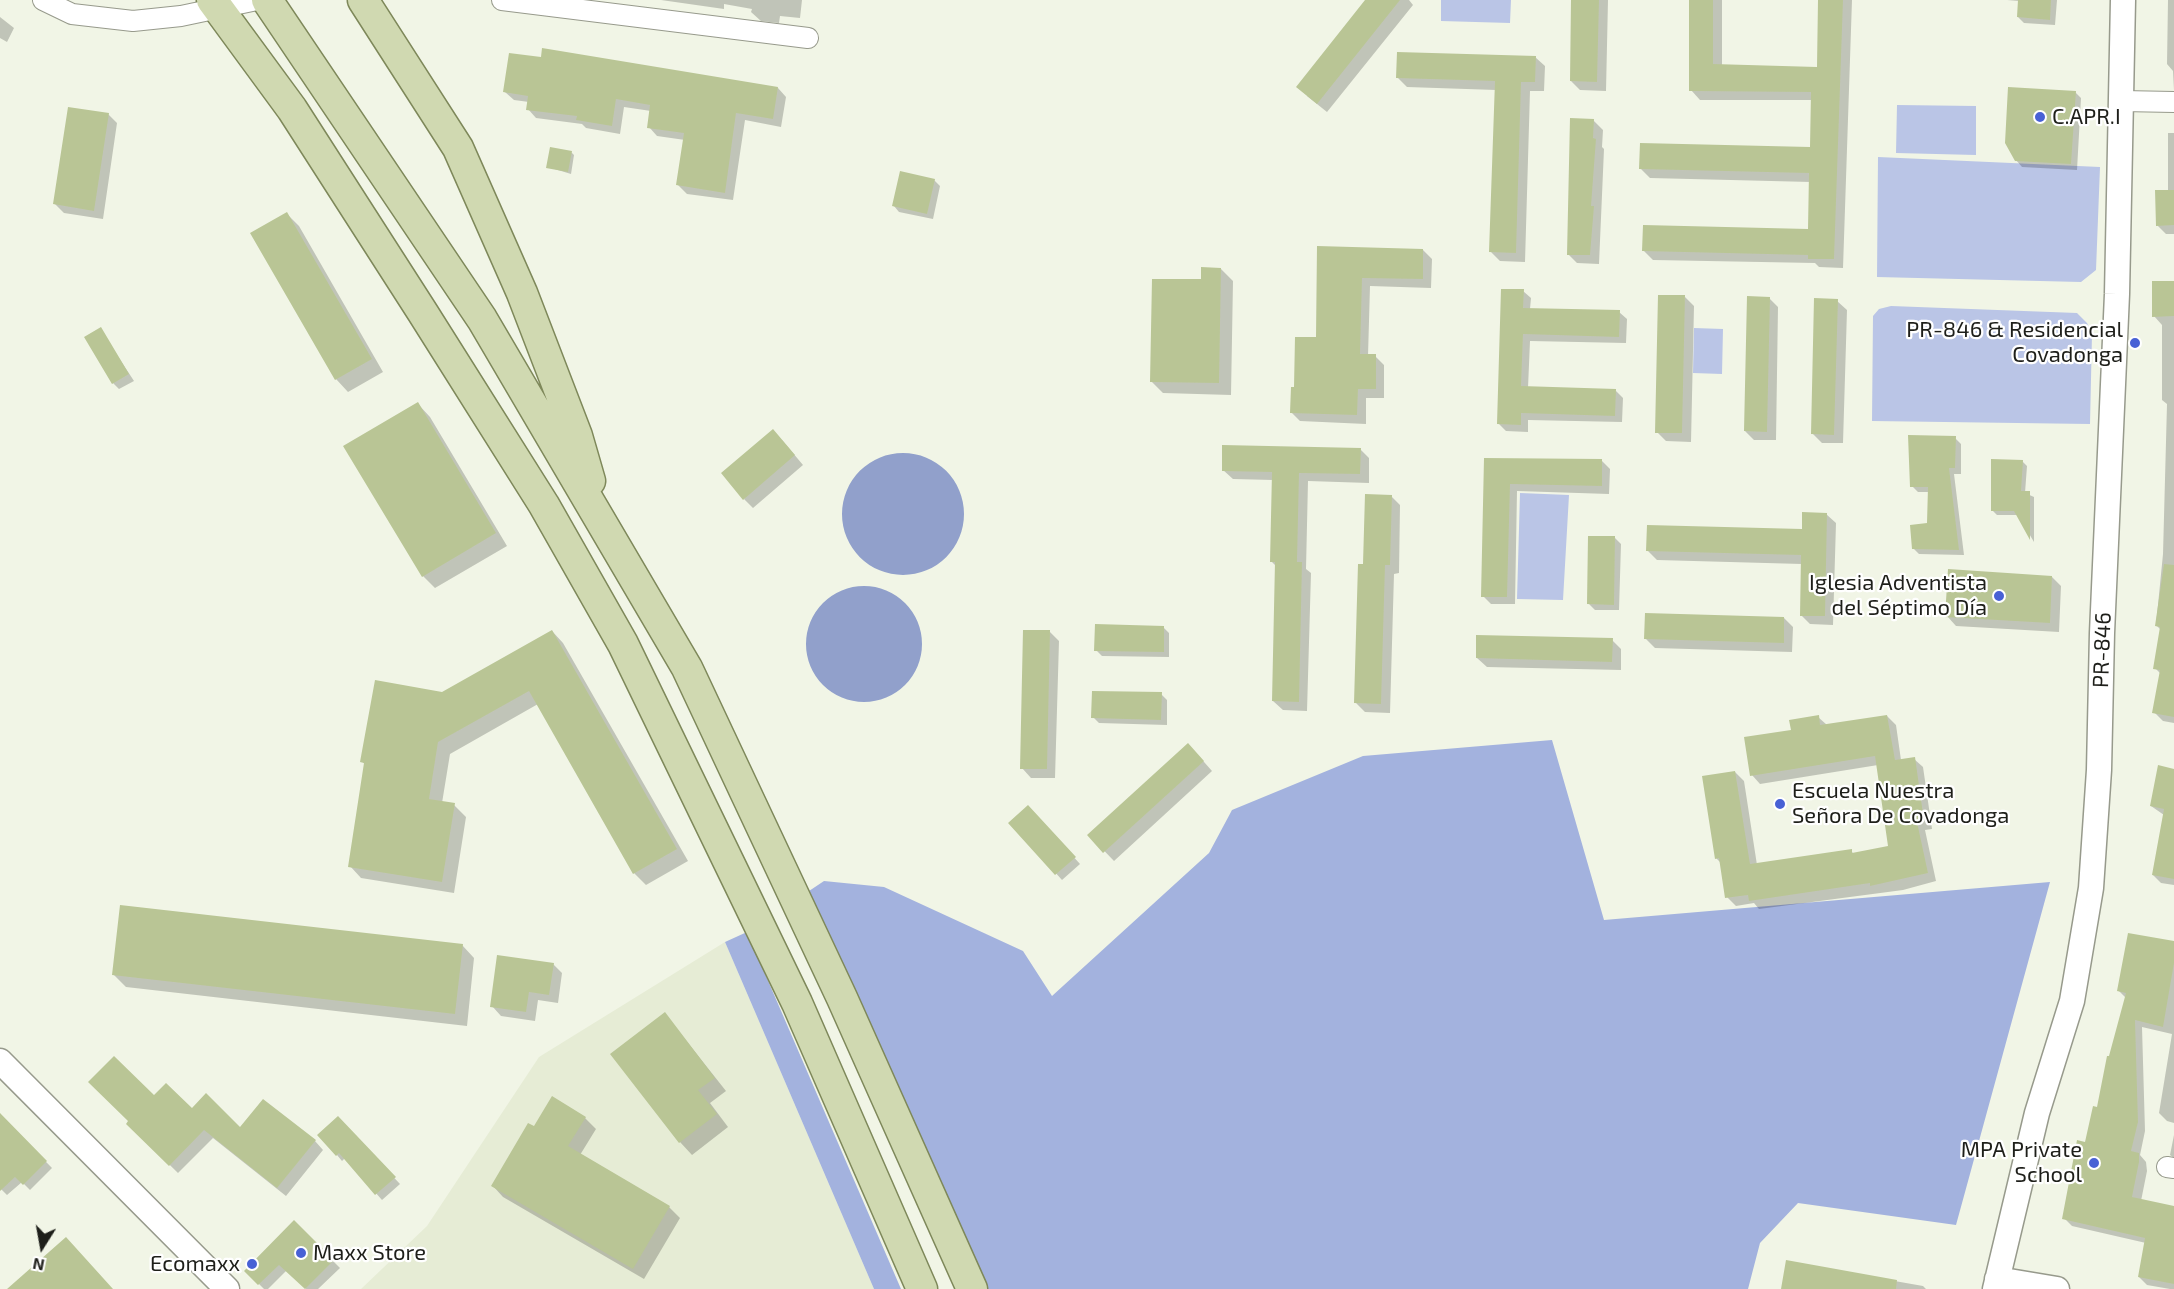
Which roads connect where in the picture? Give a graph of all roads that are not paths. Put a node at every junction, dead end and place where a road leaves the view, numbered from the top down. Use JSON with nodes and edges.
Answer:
{"nodes":[{"id":1,"x":43,"y":0,"type":"edge"},
{"id":2,"x":257,"y":0,"type":"edge"},
{"id":3,"x":267,"y":0,"type":"edge"},
{"id":4,"x":363,"y":0,"type":"edge"},
{"id":5,"x":502,"y":0,"type":"edge"},
{"id":6,"x":2123,"y":0,"type":"edge"},
{"id":7,"x":214,"y":3,"type":"edge"},
{"id":8,"x":606,"y":6,"type":"edge"},
{"id":9,"x":74,"y":7,"type":"edge"},
{"id":10,"x":808,"y":38,"type":"dead end"},
{"id":11,"x":2122,"y":101,"type":"junction"},
{"id":12,"x":2174,"y":102,"type":"edge"},
{"id":13,"x":604,"y":527,"type":"junction"},
{"id":14,"x":0,"y":1061,"type":"edge"},
{"id":15,"x":1996,"y":1284,"type":"edge"},
{"id":16,"x":227,"y":1289,"type":"edge"},
{"id":17,"x":921,"y":1289,"type":"edge"},
{"id":18,"x":972,"y":1289,"type":"edge"},
{"id":19,"x":2056,"y":1289,"type":"edge"}],
"edges":[{"from":1,"to":9,"type":"street"},
{"from":2,"to":7,"type":"street"},
{"from":3,"to":13,"type":"main road"},
{"from":4,"to":13,"type":"main road"},
{"from":5,"to":8,"type":"street"},
{"from":6,"to":11,"type":"street","name":"PR-846","number":"PR-846"},
{"from":7,"to":9,"type":"street"},
{"from":7,"to":17,"type":"main road"},
{"from":8,"to":10,"type":"street"},
{"from":11,"to":12,"type":"street"},
{"from":11,"to":15,"type":"street","name":"PR-846","number":"PR-846"},
{"from":13,"to":18,"type":"main road"},
{"from":14,"to":16,"type":"street"},
{"from":15,"to":19,"type":"street"}]}
